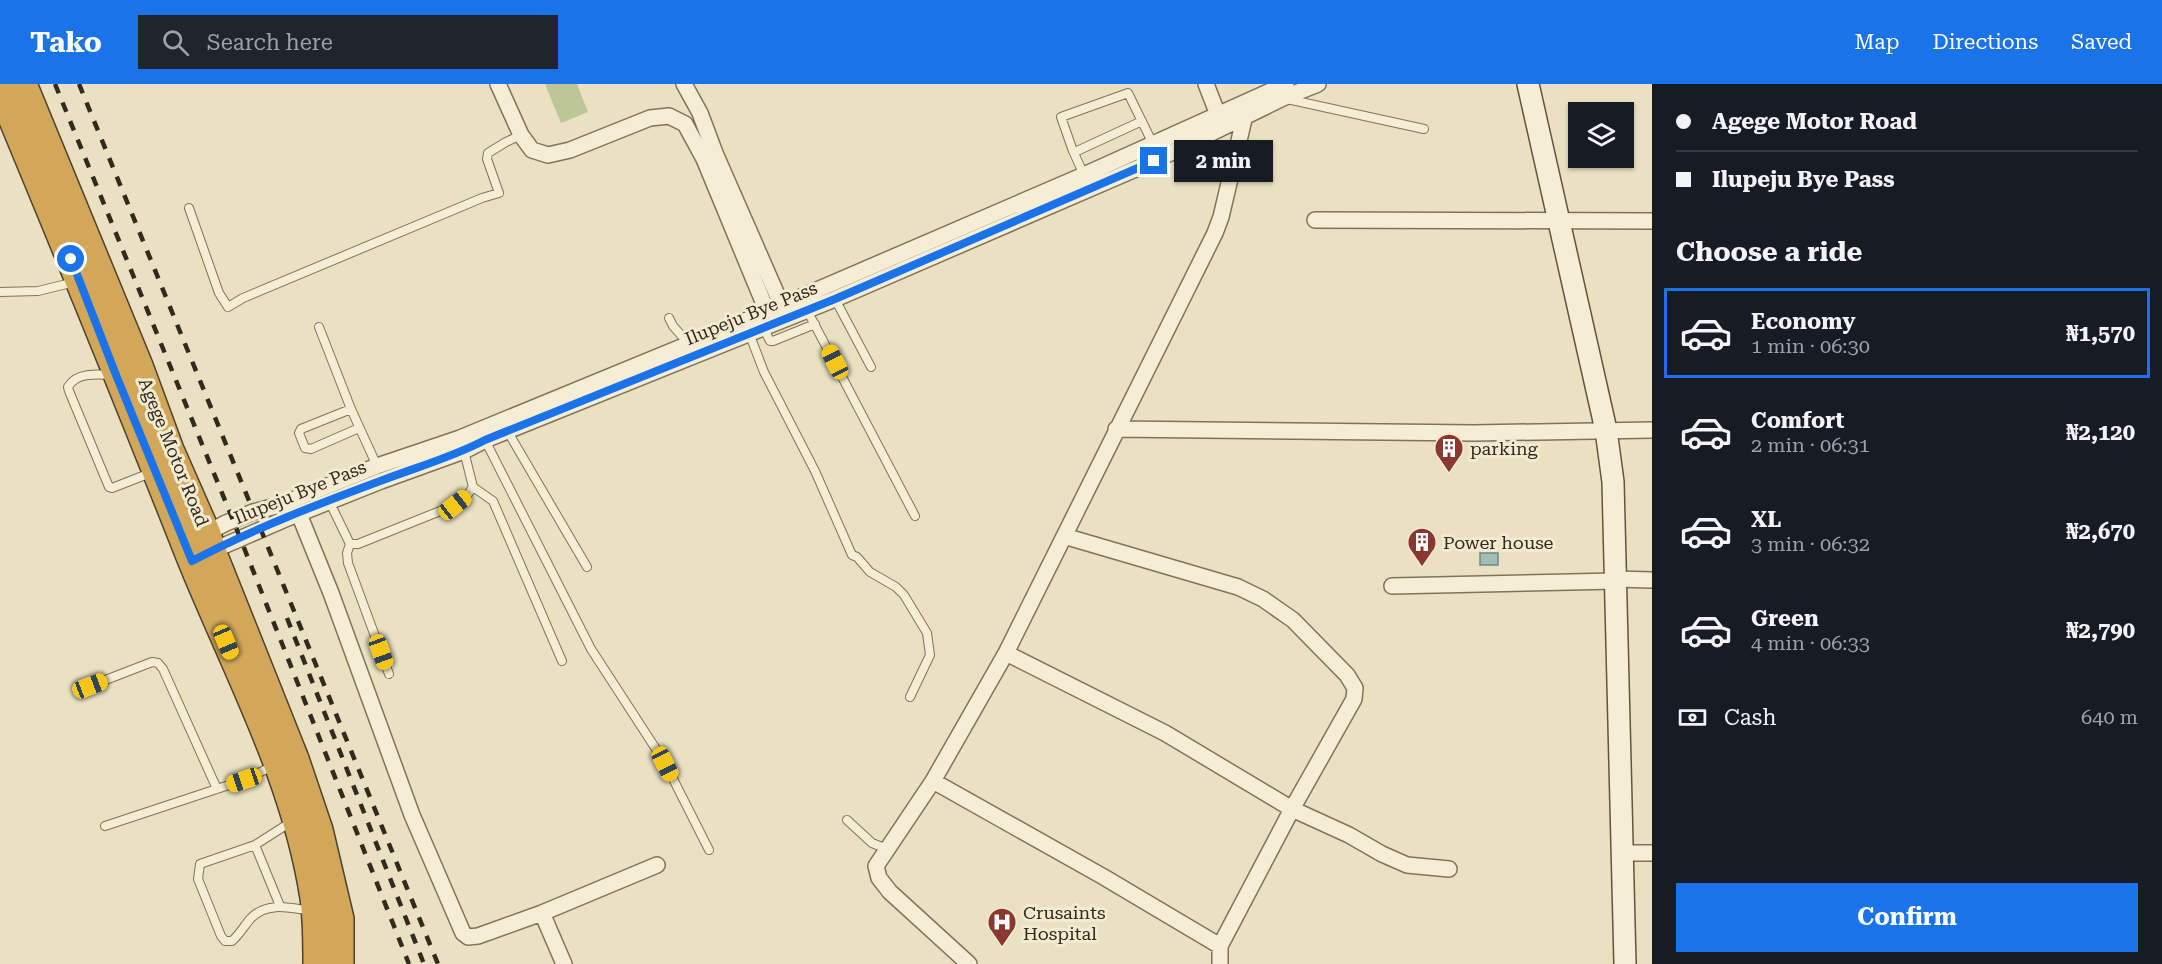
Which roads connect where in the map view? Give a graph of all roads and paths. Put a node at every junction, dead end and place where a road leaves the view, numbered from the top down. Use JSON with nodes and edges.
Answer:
{"nodes":[{"id":1,"x":23,"y":84,"type":"edge"},
{"id":2,"x":498,"y":84,"type":"edge"},
{"id":3,"x":684,"y":84,"type":"edge"},
{"id":4,"x":1206,"y":84,"type":"edge"},
{"id":5,"x":1318,"y":84,"type":"edge"},
{"id":6,"x":1528,"y":84,"type":"edge"},
{"id":7,"x":0,"y":89,"type":"edge"},
{"id":8,"x":1284,"y":91,"type":"edge"},
{"id":9,"x":1246,"y":109,"type":"junction"},
{"id":10,"x":1218,"y":115,"type":"junction"},
{"id":11,"x":1142,"y":121,"type":"junction"},
{"id":12,"x":1424,"y":129,"type":"dead end"},
{"id":13,"x":521,"y":135,"type":"junction"},
{"id":14,"x":1153,"y":144,"type":"junction"},
{"id":15,"x":1073,"y":151,"type":"junction"},
{"id":16,"x":1084,"y":175,"type":"junction"},
{"id":17,"x":189,"y":208,"type":"dead end"},
{"id":18,"x":1315,"y":220,"type":"dead end"},
{"id":19,"x":1652,"y":220,"type":"edge"},
{"id":20,"x":1558,"y":222,"type":"junction"},
{"id":21,"x":80,"y":281,"type":"junction"},
{"id":22,"x":0,"y":292,"type":"edge"},
{"id":23,"x":835,"y":299,"type":"junction"},
{"id":24,"x":813,"y":308,"type":"junction"},
{"id":25,"x":784,"y":311,"type":"junction"},
{"id":26,"x":669,"y":318,"type":"dead end"},
{"id":27,"x":770,"y":321,"type":"junction"},
{"id":28,"x":815,"y":324,"type":"junction"},
{"id":29,"x":319,"y":327,"type":"dead end"},
{"id":30,"x":749,"y":333,"type":"junction"},
{"id":31,"x":689,"y":344,"type":"junction"},
{"id":32,"x":871,"y":367,"type":"dead end"},
{"id":33,"x":128,"y":370,"type":"junction"},
{"id":34,"x":351,"y":409,"type":"junction"},
{"id":35,"x":359,"y":428,"type":"junction"},
{"id":36,"x":1116,"y":429,"type":"junction"},
{"id":37,"x":1606,"y":430,"type":"junction"},
{"id":38,"x":1652,"y":430,"type":"edge"},
{"id":39,"x":508,"y":432,"type":"junction"},
{"id":40,"x":485,"y":440,"type":"junction"},
{"id":41,"x":464,"y":451,"type":"junction"},
{"id":42,"x":377,"y":466,"type":"junction"},
{"id":43,"x":157,"y":471,"type":"junction"},
{"id":44,"x":473,"y":487,"type":"junction"},
{"id":45,"x":336,"y":499,"type":"junction"},
{"id":46,"x":299,"y":514,"type":"junction"},
{"id":47,"x":915,"y":516,"type":"dead end"},
{"id":48,"x":1064,"y":536,"type":"junction"},
{"id":49,"x":350,"y":544,"type":"junction"},
{"id":50,"x":199,"y":548,"type":"junction"},
{"id":51,"x":587,"y":567,"type":"dead end"},
{"id":52,"x":1616,"y":580,"type":"junction"},
{"id":53,"x":1652,"y":580,"type":"edge"},
{"id":54,"x":1392,"y":586,"type":"dead end"},
{"id":55,"x":1005,"y":653,"type":"junction"},
{"id":56,"x":562,"y":661,"type":"dead end"},
{"id":57,"x":389,"y":674,"type":"dead end"},
{"id":58,"x":90,"y":686,"type":"dead end"},
{"id":59,"x":910,"y":697,"type":"dead end"},
{"id":60,"x":277,"y":764,"type":"junction"},
{"id":61,"x":933,"y":781,"type":"junction"},
{"id":62,"x":217,"y":789,"type":"junction"},
{"id":63,"x":1292,"y":809,"type":"junction"},
{"id":64,"x":295,"y":820,"type":"junction"},
{"id":65,"x":847,"y":820,"type":"dead end"},
{"id":66,"x":105,"y":826,"type":"dead end"},
{"id":67,"x":255,"y":845,"type":"junction"},
{"id":68,"x":709,"y":850,"type":"dead end"},
{"id":69,"x":889,"y":850,"type":"junction"},
{"id":70,"x":1623,"y":853,"type":"junction"},
{"id":71,"x":1652,"y":853,"type":"edge"},
{"id":72,"x":657,"y":865,"type":"dead end"},
{"id":73,"x":1449,"y":869,"type":"dead end"},
{"id":74,"x":280,"y":906,"type":"junction"},
{"id":75,"x":316,"y":912,"type":"junction"},
{"id":76,"x":542,"y":913,"type":"junction"},
{"id":77,"x":1220,"y":946,"type":"junction"},
{"id":78,"x":317,"y":964,"type":"edge"},
{"id":79,"x":340,"y":964,"type":"edge"},
{"id":80,"x":564,"y":964,"type":"edge"},
{"id":81,"x":969,"y":964,"type":"edge"},
{"id":82,"x":1220,"y":964,"type":"edge"},
{"id":83,"x":1625,"y":964,"type":"edge"}],
"edges":[{"from":1,"to":33,"type":"highway","name":"Agege Motor Road"},
{"from":2,"to":13,"type":"street"},
{"from":3,"to":25,"type":"street"},
{"from":4,"to":10,"type":"street"},
{"from":5,"to":8,"type":"street","name":"Ilupeju Bye Pass"},
{"from":6,"to":20,"type":"main road"},
{"from":7,"to":21,"type":"highway","name":"Agege Motor Road"},
{"from":8,"to":9,"type":"street","name":"Ilupeju Bye Pass"},
{"from":8,"to":12,"type":"lane"},
{"from":9,"to":10,"type":"street","name":"Ilupeju Bye Pass"},
{"from":9,"to":23,"type":"street","name":"Ilupeju Bye Pass"},
{"from":9,"to":36,"type":"street"},
{"from":10,"to":14,"type":"street","name":"Ilupeju Bye Pass"},
{"from":11,"to":14,"type":"lane"},
{"from":11,"to":15,"type":"lane"},
{"from":11,"to":15,"type":"lane"},
{"from":13,"to":17,"type":"lane"},
{"from":13,"to":27,"type":"street"},
{"from":14,"to":16,"type":"street","name":"Ilupeju Bye Pass"},
{"from":15,"to":16,"type":"lane"},
{"from":16,"to":25,"type":"street","name":"Ilupeju Bye Pass"},
{"from":18,"to":20,"type":"street"},
{"from":19,"to":20,"type":"street"},
{"from":20,"to":37,"type":"main road"},
{"from":21,"to":22,"type":"lane"},
{"from":21,"to":33,"type":"highway","name":"Agege Motor Road"},
{"from":23,"to":24,"type":"street","name":"Ilupeju Bye Pass"},
{"from":23,"to":32,"type":"lane"},
{"from":24,"to":25,"type":"street","name":"Ilupeju Bye Pass"},
{"from":24,"to":28,"type":"lane"},
{"from":25,"to":27,"type":"street","name":"Ilupeju Bye Pass"},
{"from":26,"to":31,"type":"lane"},
{"from":27,"to":28,"type":"lane"},
{"from":27,"to":30,"type":"street","name":"Ilupeju Bye Pass"},
{"from":27,"to":31,"type":"street","name":"Ilupeju Bye Pass"},
{"from":28,"to":47,"type":"lane"},
{"from":29,"to":34,"type":"lane"},
{"from":30,"to":39,"type":"street","name":"Ilupeju Bye Pass"},
{"from":30,"to":59,"type":"lane"},
{"from":31,"to":42,"type":"street","name":"Ilupeju Bye Pass"},
{"from":33,"to":43,"type":"highway","name":"Agege Motor Road"},
{"from":33,"to":43,"type":"lane"},
{"from":33,"to":50,"type":"highway","name":"Agege Motor Road"},
{"from":34,"to":35,"type":"lane"},
{"from":34,"to":35,"type":"lane"},
{"from":35,"to":42,"type":"lane"},
{"from":36,"to":37,"type":"street"},
{"from":36,"to":48,"type":"street"},
{"from":37,"to":38,"type":"street"},
{"from":37,"to":52,"type":"main road"},
{"from":39,"to":40,"type":"street","name":"Ilupeju Bye Pass"},
{"from":39,"to":51,"type":"lane"},
{"from":40,"to":41,"type":"street","name":"Ilupeju Bye Pass"},
{"from":40,"to":68,"type":"lane"},
{"from":41,"to":44,"type":"lane"},
{"from":41,"to":45,"type":"street","name":"Ilupeju Bye Pass"},
{"from":42,"to":50,"type":"street","name":"Ilupeju Bye Pass"},
{"from":43,"to":50,"type":"highway","name":"Agege Motor Road"},
{"from":44,"to":49,"type":"lane"},
{"from":44,"to":56,"type":"lane"},
{"from":45,"to":46,"type":"street","name":"Ilupeju Bye Pass"},
{"from":45,"to":49,"type":"lane"},
{"from":46,"to":50,"type":"street","name":"Ilupeju Bye Pass"},
{"from":46,"to":76,"type":"street"},
{"from":48,"to":55,"type":"street"},
{"from":48,"to":63,"type":"street"},
{"from":49,"to":57,"type":"lane"},
{"from":50,"to":60,"type":"highway","name":"Agege Motor Road"},
{"from":50,"to":79,"type":"highway","name":"Agege Motor Road"},
{"from":52,"to":53,"type":"street"},
{"from":52,"to":54,"type":"street"},
{"from":52,"to":70,"type":"main road"},
{"from":55,"to":61,"type":"street"},
{"from":55,"to":63,"type":"street"},
{"from":58,"to":62,"type":"lane"},
{"from":60,"to":62,"type":"lane"},
{"from":60,"to":64,"type":"highway","name":"Agege Motor Road"},
{"from":61,"to":69,"type":"street"},
{"from":61,"to":77,"type":"street"},
{"from":62,"to":66,"type":"lane"},
{"from":63,"to":73,"type":"street"},
{"from":63,"to":77,"type":"street"},
{"from":64,"to":67,"type":"lane"},
{"from":64,"to":75,"type":"highway","name":"Agege Motor Road"},
{"from":65,"to":69,"type":"lane"},
{"from":67,"to":74,"type":"lane"},
{"from":67,"to":74,"type":"lane"},
{"from":69,"to":81,"type":"street"},
{"from":70,"to":71,"type":"street"},
{"from":70,"to":83,"type":"main road"},
{"from":72,"to":76,"type":"street"},
{"from":74,"to":75,"type":"lane"},
{"from":75,"to":78,"type":"highway","name":"Agege Motor Road"},
{"from":76,"to":80,"type":"street"},
{"from":77,"to":82,"type":"street"}]}
